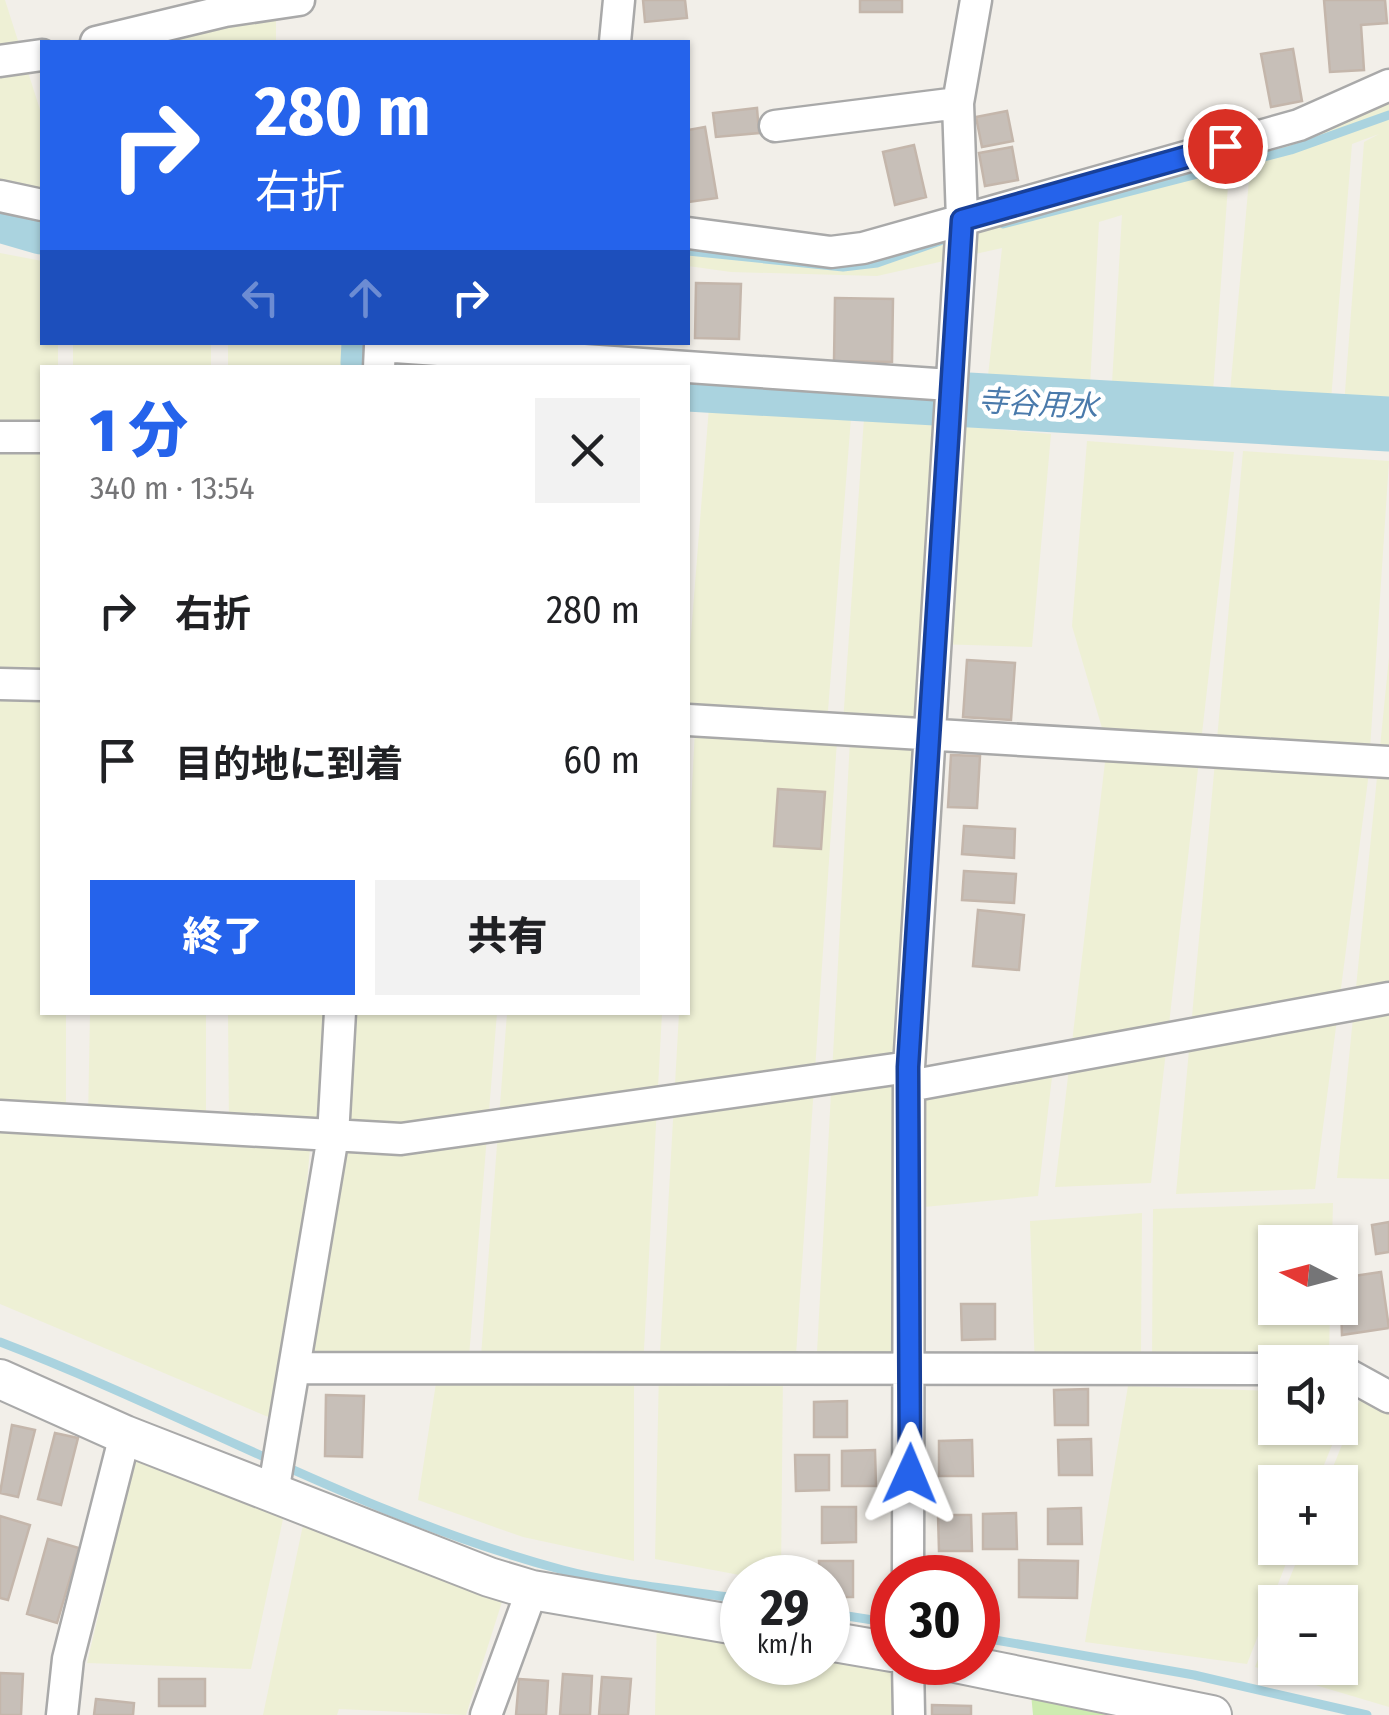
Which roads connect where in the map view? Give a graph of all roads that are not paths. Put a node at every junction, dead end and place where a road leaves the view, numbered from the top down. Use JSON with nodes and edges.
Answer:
{"nodes":[{"id":1,"x":299,"y":0,"type":"edge"},
{"id":2,"x":619,"y":0,"type":"edge"},
{"id":3,"x":976,"y":0,"type":"edge"},
{"id":4,"x":224,"y":6,"type":"edge"},
{"id":5,"x":103,"y":40,"type":"edge"},
{"id":6,"x":615,"y":40,"type":"edge"},
{"id":7,"x":40,"y":55,"type":"edge"},
{"id":8,"x":0,"y":61,"type":"edge"},
{"id":9,"x":1389,"y":86,"type":"edge"},
{"id":10,"x":958,"y":103,"type":"junction"},
{"id":11,"x":775,"y":126,"type":"dead end"},
{"id":12,"x":0,"y":196,"type":"edge"},
{"id":13,"x":40,"y":205,"type":"edge"},
{"id":14,"x":962,"y":220,"type":"junction"},
{"id":15,"x":690,"y":233,"type":"edge"},
{"id":16,"x":379,"y":365,"type":"edge"},
{"id":17,"x":658,"y":365,"type":"edge"},
{"id":18,"x":690,"y":367,"type":"edge"},
{"id":19,"x":950,"y":385,"type":"junction"},
{"id":20,"x":0,"y":437,"type":"edge"},
{"id":21,"x":40,"y":437,"type":"edge"},
{"id":22,"x":0,"y":684,"type":"edge"},
{"id":23,"x":40,"y":684,"type":"edge"},
{"id":24,"x":690,"y":720,"type":"edge"},
{"id":25,"x":929,"y":734,"type":"junction"},
{"id":26,"x":1389,"y":762,"type":"edge"},
{"id":27,"x":1389,"y":998,"type":"edge"},
{"id":28,"x":340,"y":1015,"type":"edge"},
{"id":29,"x":909,"y":1077,"type":"junction"},
{"id":30,"x":0,"y":1116,"type":"edge"},
{"id":31,"x":333,"y":1136,"type":"junction"},
{"id":32,"x":294,"y":1368,"type":"junction"},
{"id":33,"x":1258,"y":1369,"type":"edge"},
{"id":34,"x":911,"y":1371,"type":"junction"},
{"id":35,"x":0,"y":1379,"type":"edge"},
{"id":36,"x":1358,"y":1380,"type":"edge"},
{"id":37,"x":1389,"y":1397,"type":"edge"},
{"id":38,"x":125,"y":1436,"type":"junction"},
{"id":39,"x":274,"y":1493,"type":"junction"},
{"id":40,"x":908,"y":1555,"type":"edge"},
{"id":41,"x":532,"y":1590,"type":"junction"},
{"id":42,"x":720,"y":1622,"type":"edge"},
{"id":43,"x":1000,"y":1672,"type":"edge"},
{"id":44,"x":908,"y":1685,"type":"edge"},
{"id":45,"x":62,"y":1715,"type":"edge"},
{"id":46,"x":486,"y":1715,"type":"edge"},
{"id":47,"x":909,"y":1715,"type":"edge"},
{"id":48,"x":1212,"y":1715,"type":"edge"}],
"edges":[{"from":1,"to":4,"type":"street"},
{"from":2,"to":6,"type":"street"},
{"from":3,"to":10,"type":"street"},
{"from":4,"to":5,"type":"street"},
{"from":7,"to":8,"type":"street"},
{"from":9,"to":14,"type":"street"},
{"from":10,"to":11,"type":"street"},
{"from":10,"to":14,"type":"street"},
{"from":12,"to":13,"type":"street"},
{"from":14,"to":15,"type":"street"},
{"from":14,"to":19,"type":"street"},
{"from":16,"to":17,"type":"street"},
{"from":18,"to":19,"type":"street"},
{"from":19,"to":25,"type":"street"},
{"from":20,"to":21,"type":"street"},
{"from":22,"to":23,"type":"street"},
{"from":24,"to":25,"type":"street"},
{"from":25,"to":26,"type":"street"},
{"from":25,"to":29,"type":"street"},
{"from":27,"to":29,"type":"street"},
{"from":28,"to":31,"type":"street"},
{"from":29,"to":31,"type":"street"},
{"from":29,"to":34,"type":"street"},
{"from":30,"to":31,"type":"street"},
{"from":31,"to":32,"type":"street"},
{"from":32,"to":34,"type":"street"},
{"from":32,"to":39,"type":"street"},
{"from":33,"to":34,"type":"street"},
{"from":34,"to":40,"type":"street"},
{"from":35,"to":38,"type":"street"},
{"from":36,"to":37,"type":"street"},
{"from":38,"to":39,"type":"street"},
{"from":38,"to":45,"type":"street"},
{"from":39,"to":41,"type":"street"},
{"from":41,"to":42,"type":"street"},
{"from":41,"to":46,"type":"street"},
{"from":43,"to":48,"type":"street"},
{"from":44,"to":47,"type":"street"}]}
